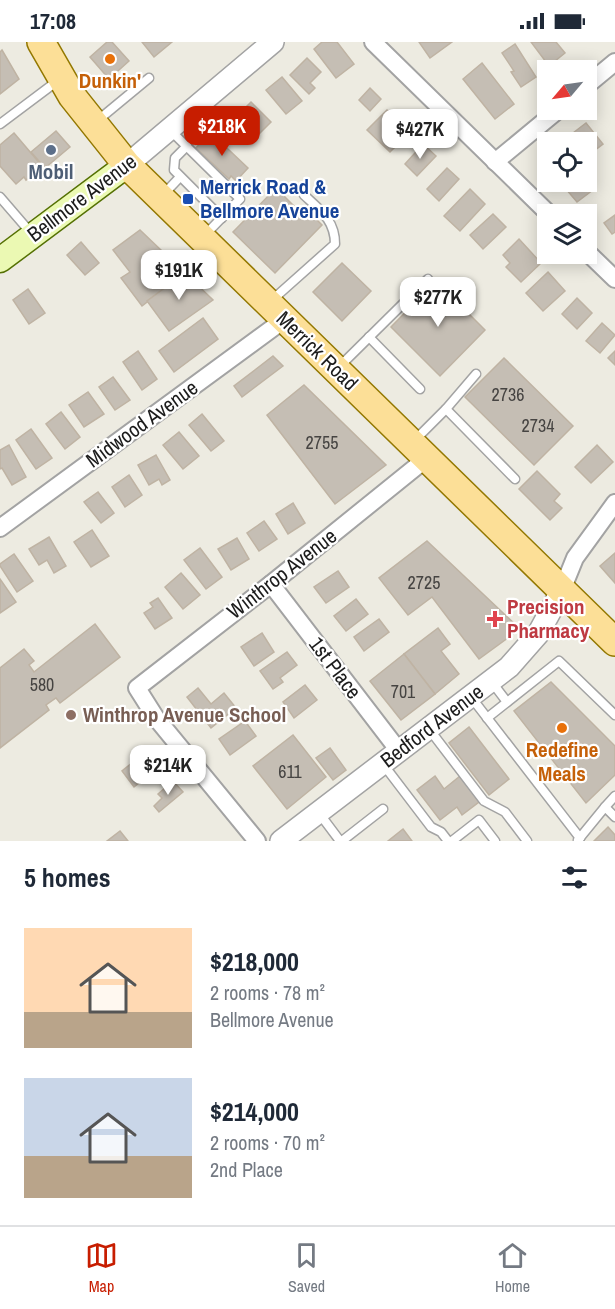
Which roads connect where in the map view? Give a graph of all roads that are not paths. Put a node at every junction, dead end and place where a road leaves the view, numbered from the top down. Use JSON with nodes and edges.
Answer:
{"nodes":[{"id":1,"x":40,"y":42,"type":"edge"},
{"id":2,"x":273,"y":42,"type":"edge"},
{"id":3,"x":373,"y":42,"type":"edge"},
{"id":4,"x":615,"y":62,"type":"edge"},
{"id":5,"x":597,"y":77,"type":"edge"},
{"id":6,"x":61,"y":78,"type":"junction"},
{"id":7,"x":149,"y":78,"type":"dead end"},
{"id":8,"x":546,"y":120,"type":"edge"},
{"id":9,"x":94,"y":123,"type":"junction"},
{"id":10,"x":0,"y":124,"type":"edge"},
{"id":11,"x":170,"y":129,"type":"junction"},
{"id":12,"x":187,"y":146,"type":"junction"},
{"id":13,"x":495,"y":162,"type":"junction"},
{"id":14,"x":127,"y":165,"type":"junction"},
{"id":15,"x":184,"y":178,"type":"junction"},
{"id":16,"x":304,"y":195,"type":"dead end"},
{"id":17,"x":0,"y":197,"type":"edge"},
{"id":18,"x":160,"y":198,"type":"junction"},
{"id":19,"x":539,"y":204,"type":"edge"},
{"id":20,"x":222,"y":218,"type":"junction"},
{"id":21,"x":33,"y":236,"type":"junction"},
{"id":22,"x":201,"y":238,"type":"junction"},
{"id":23,"x":0,"y":260,"type":"edge"},
{"id":24,"x":597,"y":262,"type":"edge"},
{"id":25,"x":428,"y":279,"type":"dead end"},
{"id":26,"x":615,"y":279,"type":"edge"},
{"id":27,"x":277,"y":312,"type":"junction"},
{"id":28,"x":369,"y":337,"type":"junction"},
{"id":29,"x":337,"y":370,"type":"junction"},
{"id":30,"x":476,"y":374,"type":"dead end"},
{"id":31,"x":420,"y":389,"type":"dead end"},
{"id":32,"x":446,"y":409,"type":"junction"},
{"id":33,"x":419,"y":451,"type":"junction"},
{"id":34,"x":515,"y":479,"type":"dead end"},
{"id":35,"x":615,"y":503,"type":"edge"},
{"id":36,"x":0,"y":528,"type":"edge"},
{"id":37,"x":271,"y":584,"type":"junction"},
{"id":38,"x":562,"y":590,"type":"junction"},
{"id":39,"x":615,"y":642,"type":"edge"},
{"id":40,"x":491,"y":681,"type":"junction"},
{"id":41,"x":471,"y":696,"type":"junction"},
{"id":42,"x":507,"y":702,"type":"junction"},
{"id":43,"x":615,"y":714,"type":"edge"},
{"id":44,"x":487,"y":718,"type":"junction"},
{"id":45,"x":429,"y":729,"type":"junction"},
{"id":46,"x":391,"y":758,"type":"junction"},
{"id":47,"x":615,"y":796,"type":"edge"},
{"id":48,"x":605,"y":807,"type":"junction"},
{"id":49,"x":383,"y":809,"type":"dead end"},
{"id":50,"x":318,"y":813,"type":"junction"},
{"id":51,"x":615,"y":817,"type":"edge"},
{"id":52,"x":579,"y":839,"type":"edge"},
{"id":53,"x":256,"y":841,"type":"edge"},
{"id":54,"x":281,"y":841,"type":"edge"},
{"id":55,"x":341,"y":841,"type":"edge"},
{"id":56,"x":450,"y":841,"type":"edge"},
{"id":57,"x":495,"y":841,"type":"edge"},
{"id":58,"x":527,"y":841,"type":"edge"}],
"edges":[{"from":1,"to":6,"type":"main road","name":"Merrick Road"},
{"from":2,"to":11,"type":"street","name":"Bellmore Avenue"},
{"from":3,"to":13,"type":"street"},
{"from":4,"to":5,"type":"street"},
{"from":6,"to":9,"type":"main road","name":"Merrick Road"},
{"from":6,"to":10,"type":"lane"},
{"from":7,"to":9,"type":"lane"},
{"from":8,"to":13,"type":"street"},
{"from":9,"to":14,"type":"main road","name":"Merrick Road"},
{"from":11,"to":12,"type":"lane"},
{"from":11,"to":14,"type":"street","name":"Bellmore Avenue"},
{"from":12,"to":15,"type":"lane"},
{"from":12,"to":20,"type":"lane"},
{"from":13,"to":19,"type":"street"},
{"from":14,"to":18,"type":"main road","name":"Merrick Road"},
{"from":14,"to":21,"type":"main road","name":"Bellmore Avenue"},
{"from":15,"to":18,"type":"lane"},
{"from":15,"to":20,"type":"lane"},
{"from":16,"to":27,"type":"lane"},
{"from":17,"to":21,"type":"lane"},
{"from":18,"to":22,"type":"main road","name":"Merrick Road"},
{"from":20,"to":22,"type":"lane"},
{"from":21,"to":23,"type":"main road","name":"Bellmore Avenue"},
{"from":22,"to":27,"type":"main road","name":"Merrick Road"},
{"from":24,"to":26,"type":"street"},
{"from":25,"to":28,"type":"lane"},
{"from":27,"to":29,"type":"main road","name":"Merrick Road"},
{"from":27,"to":36,"type":"street","name":"Midwood Avenue"},
{"from":28,"to":29,"type":"lane"},
{"from":28,"to":31,"type":"lane"},
{"from":29,"to":33,"type":"main road","name":"Merrick Road"},
{"from":30,"to":32,"type":"lane"},
{"from":32,"to":33,"type":"lane"},
{"from":32,"to":34,"type":"lane"},
{"from":33,"to":37,"type":"street","name":"Winthrop Avenue"},
{"from":33,"to":38,"type":"main road","name":"Merrick Road"},
{"from":35,"to":38,"type":"street"},
{"from":37,"to":46,"type":"street","name":"1st Place"},
{"from":37,"to":53,"type":"street","name":"Winthrop Avenue"},
{"from":38,"to":39,"type":"main road","name":"Merrick Road"},
{"from":38,"to":40,"type":"street","name":"Bedford Avenue"},
{"from":40,"to":41,"type":"street","name":"Bedford Avenue"},
{"from":40,"to":42,"type":"lane"},
{"from":41,"to":44,"type":"lane"},
{"from":41,"to":45,"type":"street","name":"Bedford Avenue"},
{"from":42,"to":43,"type":"lane"},
{"from":42,"to":44,"type":"lane"},
{"from":44,"to":52,"type":"lane"},
{"from":45,"to":46,"type":"street","name":"Bedford Avenue"},
{"from":45,"to":58,"type":"lane"},
{"from":46,"to":50,"type":"street","name":"Bedford Avenue"},
{"from":46,"to":56,"type":"lane"},
{"from":47,"to":48,"type":"lane"},
{"from":48,"to":51,"type":"lane"},
{"from":48,"to":52,"type":"lane"},
{"from":49,"to":55,"type":"lane"},
{"from":50,"to":54,"type":"street","name":"Bedford Avenue"},
{"from":50,"to":55,"type":"lane"},
{"from":56,"to":57,"type":"lane"}]}
